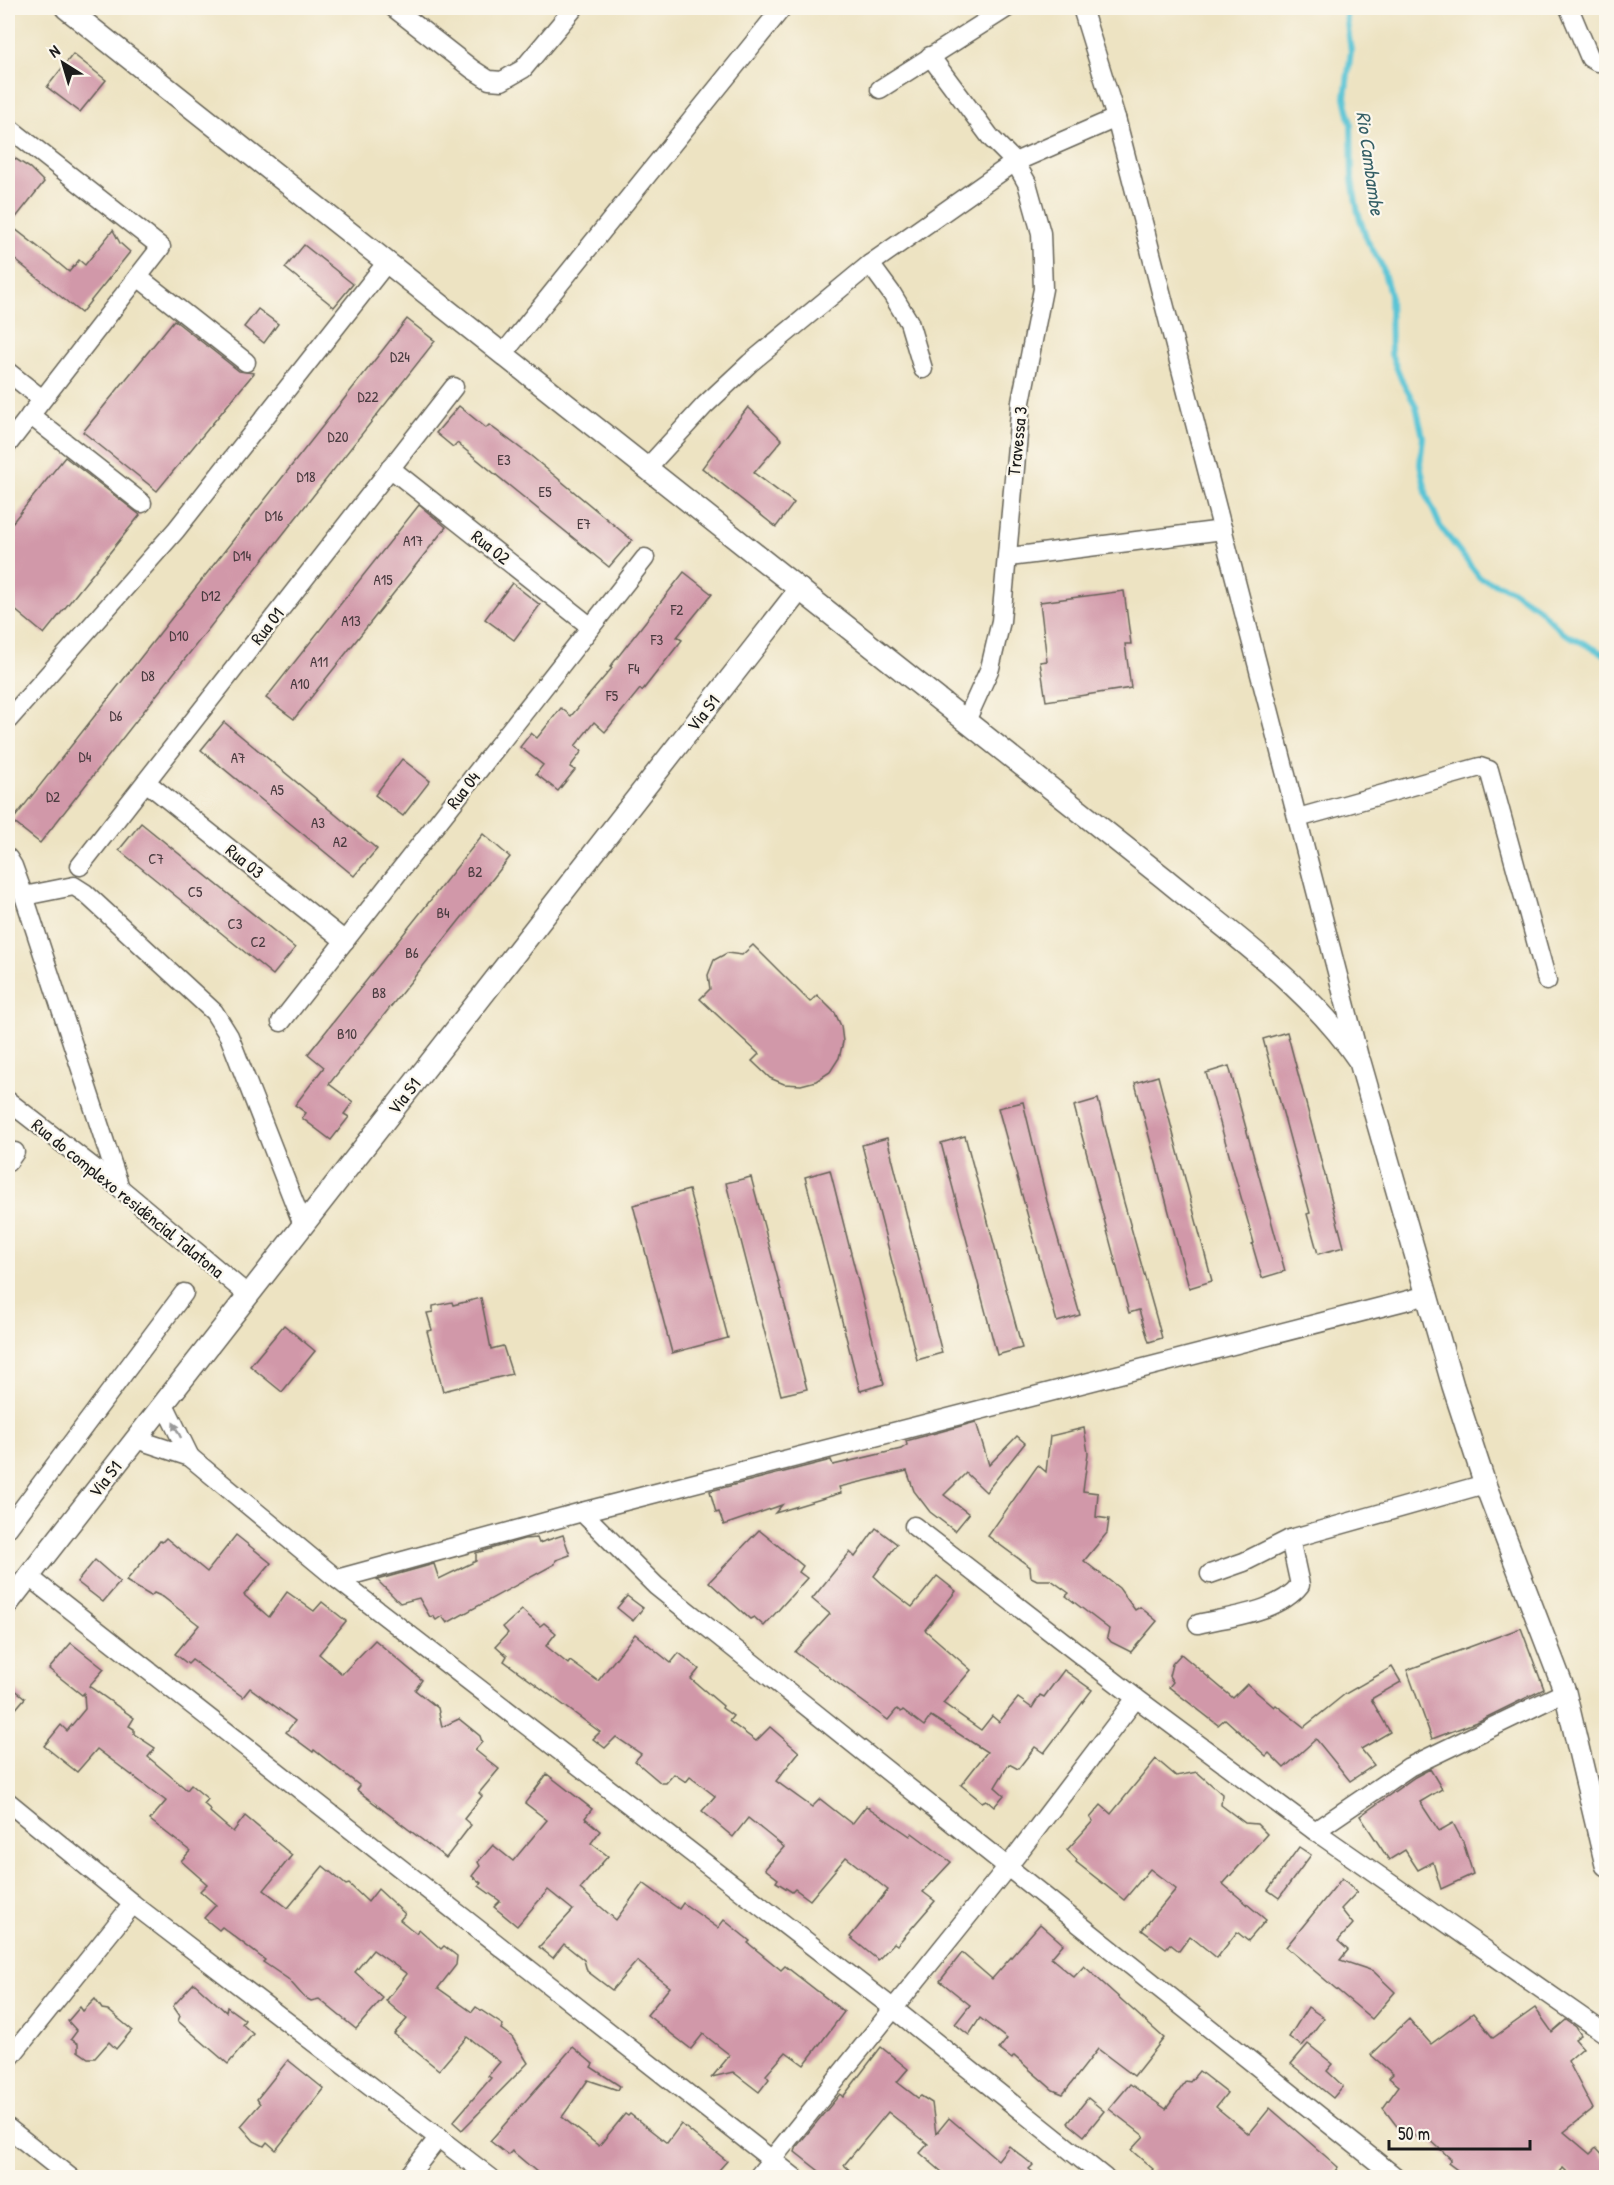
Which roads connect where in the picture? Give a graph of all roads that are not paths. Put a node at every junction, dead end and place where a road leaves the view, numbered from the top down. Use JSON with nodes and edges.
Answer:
{"nodes":[{"id":1,"x":66,"y":8,"type":"edge"},
{"id":2,"x":394,"y":8,"type":"edge"},
{"id":3,"x":574,"y":8,"type":"edge"},
{"id":4,"x":782,"y":8,"type":"edge"},
{"id":5,"x":1007,"y":8,"type":"edge"},
{"id":6,"x":1082,"y":8,"type":"edge"},
{"id":7,"x":1569,"y":8,"type":"edge"},
{"id":8,"x":930,"y":56,"type":"junction"},
{"id":9,"x":1606,"y":60,"type":"edge"},
{"id":10,"x":880,"y":89,"type":"dead end"},
{"id":11,"x":1116,"y":118,"type":"junction"},
{"id":12,"x":8,"y":127,"type":"edge"},
{"id":13,"x":1015,"y":162,"type":"junction"},
{"id":14,"x":387,"y":261,"type":"junction"},
{"id":15,"x":870,"y":264,"type":"junction"},
{"id":16,"x":138,"y":277,"type":"junction"},
{"id":17,"x":503,"y":354,"type":"junction"},
{"id":18,"x":246,"y":362,"type":"dead end"},
{"id":19,"x":923,"y":369,"type":"dead end"},
{"id":20,"x":8,"y":372,"type":"edge"},
{"id":21,"x":454,"y":387,"type":"dead end"},
{"id":22,"x":42,"y":399,"type":"junction"},
{"id":23,"x":30,"y":415,"type":"junction"},
{"id":24,"x":8,"y":444,"type":"edge"},
{"id":25,"x":390,"y":468,"type":"junction"},
{"id":26,"x":647,"y":468,"type":"junction"},
{"id":27,"x":142,"y":503,"type":"dead end"},
{"id":28,"x":1223,"y":530,"type":"junction"},
{"id":29,"x":1009,"y":557,"type":"junction"},
{"id":30,"x":645,"y":558,"type":"dead end"},
{"id":31,"x":800,"y":589,"type":"junction"},
{"id":32,"x":591,"y":627,"type":"junction"},
{"id":33,"x":8,"y":720,"type":"edge"},
{"id":34,"x":966,"y":721,"type":"junction"},
{"id":35,"x":146,"y":782,"type":"junction"},
{"id":36,"x":1298,"y":818,"type":"junction"},
{"id":37,"x":8,"y":858,"type":"edge"},
{"id":38,"x":80,"y":866,"type":"dead end"},
{"id":39,"x":24,"y":896,"type":"junction"},
{"id":40,"x":345,"y":941,"type":"junction"},
{"id":41,"x":1547,"y":981,"type":"dead end"},
{"id":42,"x":281,"y":1022,"type":"dead end"},
{"id":43,"x":1360,"y":1062,"type":"junction"},
{"id":44,"x":8,"y":1101,"type":"edge"},
{"id":45,"x":120,"y":1188,"type":"junction"},
{"id":46,"x":303,"y":1225,"type":"junction"},
{"id":47,"x":184,"y":1293,"type":"dead end"},
{"id":48,"x":249,"y":1295,"type":"junction"},
{"id":49,"x":1428,"y":1295,"type":"junction"},
{"id":50,"x":164,"y":1404,"type":"junction"},
{"id":51,"x":136,"y":1439,"type":"junction"},
{"id":52,"x":190,"y":1457,"type":"junction"},
{"id":53,"x":1485,"y":1484,"type":"junction"},
{"id":54,"x":582,"y":1512,"type":"junction"},
{"id":55,"x":914,"y":1526,"type":"dead end"},
{"id":56,"x":8,"y":1528,"type":"edge"},
{"id":57,"x":1290,"y":1539,"type":"junction"},
{"id":58,"x":1210,"y":1574,"type":"dead end"},
{"id":59,"x":28,"y":1576,"type":"junction"},
{"id":60,"x":337,"y":1579,"type":"junction"},
{"id":61,"x":8,"y":1603,"type":"edge"},
{"id":62,"x":1198,"y":1624,"type":"dead end"},
{"id":63,"x":1564,"y":1692,"type":"junction"},
{"id":64,"x":1136,"y":1698,"type":"junction"},
{"id":65,"x":8,"y":1802,"type":"edge"},
{"id":66,"x":1315,"y":1831,"type":"junction"},
{"id":67,"x":1009,"y":1865,"type":"junction"},
{"id":68,"x":1606,"y":1865,"type":"edge"},
{"id":69,"x":133,"y":1904,"type":"junction"},
{"id":70,"x":894,"y":2009,"type":"junction"},
{"id":71,"x":1606,"y":2034,"type":"edge"},
{"id":72,"x":8,"y":2060,"type":"edge"},
{"id":73,"x":8,"y":2128,"type":"edge"},
{"id":74,"x":439,"y":2138,"type":"junction"},
{"id":75,"x":772,"y":2158,"type":"junction"},
{"id":76,"x":71,"y":2178,"type":"edge"},
{"id":77,"x":407,"y":2178,"type":"edge"},
{"id":78,"x":491,"y":2178,"type":"edge"},
{"id":79,"x":757,"y":2178,"type":"edge"},
{"id":80,"x":795,"y":2178,"type":"edge"},
{"id":81,"x":1105,"y":2178,"type":"edge"},
{"id":82,"x":1397,"y":2178,"type":"edge"}],
"edges":[{"from":1,"to":14,"type":"street"},
{"from":2,"to":3,"type":"street"},
{"from":4,"to":17,"type":"street"},
{"from":5,"to":8,"type":"street"},
{"from":6,"to":11,"type":"street"},
{"from":7,"to":9,"type":"street"},
{"from":8,"to":10,"type":"street"},
{"from":8,"to":13,"type":"street","name":"Travessa 3"},
{"from":11,"to":13,"type":"street"},
{"from":11,"to":28,"type":"street"},
{"from":12,"to":16,"type":"street"},
{"from":13,"to":15,"type":"street"},
{"from":13,"to":29,"type":"street","name":"Travessa 3"},
{"from":14,"to":17,"type":"street"},
{"from":14,"to":33,"type":"street"},
{"from":15,"to":19,"type":"street"},
{"from":15,"to":26,"type":"street"},
{"from":16,"to":18,"type":"street"},
{"from":16,"to":22,"type":"street"},
{"from":17,"to":26,"type":"street"},
{"from":20,"to":22,"type":"street"},
{"from":21,"to":25,"type":"street","name":"Rua 01"},
{"from":22,"to":23,"type":"street"},
{"from":23,"to":24,"type":"street"},
{"from":23,"to":27,"type":"street"},
{"from":25,"to":32,"type":"street","name":"Rua 02"},
{"from":25,"to":35,"type":"street","name":"Rua 01"},
{"from":26,"to":31,"type":"street"},
{"from":28,"to":29,"type":"street"},
{"from":28,"to":36,"type":"street"},
{"from":29,"to":34,"type":"street","name":"Travessa 3"},
{"from":30,"to":32,"type":"street","name":"Rua 04"},
{"from":31,"to":34,"type":"street"},
{"from":31,"to":46,"type":"street","name":"Via S1"},
{"from":32,"to":40,"type":"street","name":"Rua 04"},
{"from":34,"to":43,"type":"street"},
{"from":35,"to":38,"type":"street","name":"Rua 01"},
{"from":35,"to":40,"type":"street","name":"Rua 03"},
{"from":36,"to":41,"type":"street"},
{"from":36,"to":43,"type":"street"},
{"from":37,"to":39,"type":"street"},
{"from":39,"to":45,"type":"street"},
{"from":39,"to":46,"type":"street"},
{"from":40,"to":42,"type":"street","name":"Rua 04"},
{"from":43,"to":49,"type":"street"},
{"from":44,"to":45,"type":"street","name":"Rua do complexo residêncial Talatona"},
{"from":45,"to":48,"type":"street","name":"Rua do complexo residêncial Talatona"},
{"from":46,"to":48,"type":"street","name":"Via S1"},
{"from":47,"to":56,"type":"street"},
{"from":48,"to":50,"type":"street","name":"Via S1"},
{"from":49,"to":53,"type":"street"},
{"from":49,"to":54,"type":"street"},
{"from":50,"to":51,"type":"street","name":"Via S1"},
{"from":52,"to":50,"type":"street","one_way":true},
{"from":51,"to":52,"type":"street"},
{"from":51,"to":59,"type":"street","name":"Via S1"},
{"from":52,"to":60,"type":"street"},
{"from":53,"to":57,"type":"street"},
{"from":53,"to":63,"type":"street"},
{"from":54,"to":60,"type":"street"},
{"from":54,"to":67,"type":"street"},
{"from":55,"to":64,"type":"street"},
{"from":57,"to":58,"type":"street"},
{"from":57,"to":62,"type":"street"},
{"from":59,"to":61,"type":"street","name":"Via S1"},
{"from":59,"to":75,"type":"street"},
{"from":60,"to":70,"type":"street"},
{"from":63,"to":66,"type":"street"},
{"from":63,"to":68,"type":"street"},
{"from":64,"to":66,"type":"street"},
{"from":64,"to":67,"type":"street"},
{"from":65,"to":69,"type":"street"},
{"from":66,"to":71,"type":"street"},
{"from":67,"to":70,"type":"street"},
{"from":67,"to":82,"type":"street"},
{"from":69,"to":72,"type":"street"},
{"from":69,"to":74,"type":"street"},
{"from":70,"to":75,"type":"street"},
{"from":70,"to":81,"type":"street"},
{"from":73,"to":76,"type":"street"},
{"from":74,"to":77,"type":"street"},
{"from":74,"to":78,"type":"street"},
{"from":75,"to":79,"type":"street"},
{"from":75,"to":80,"type":"street"}]}
